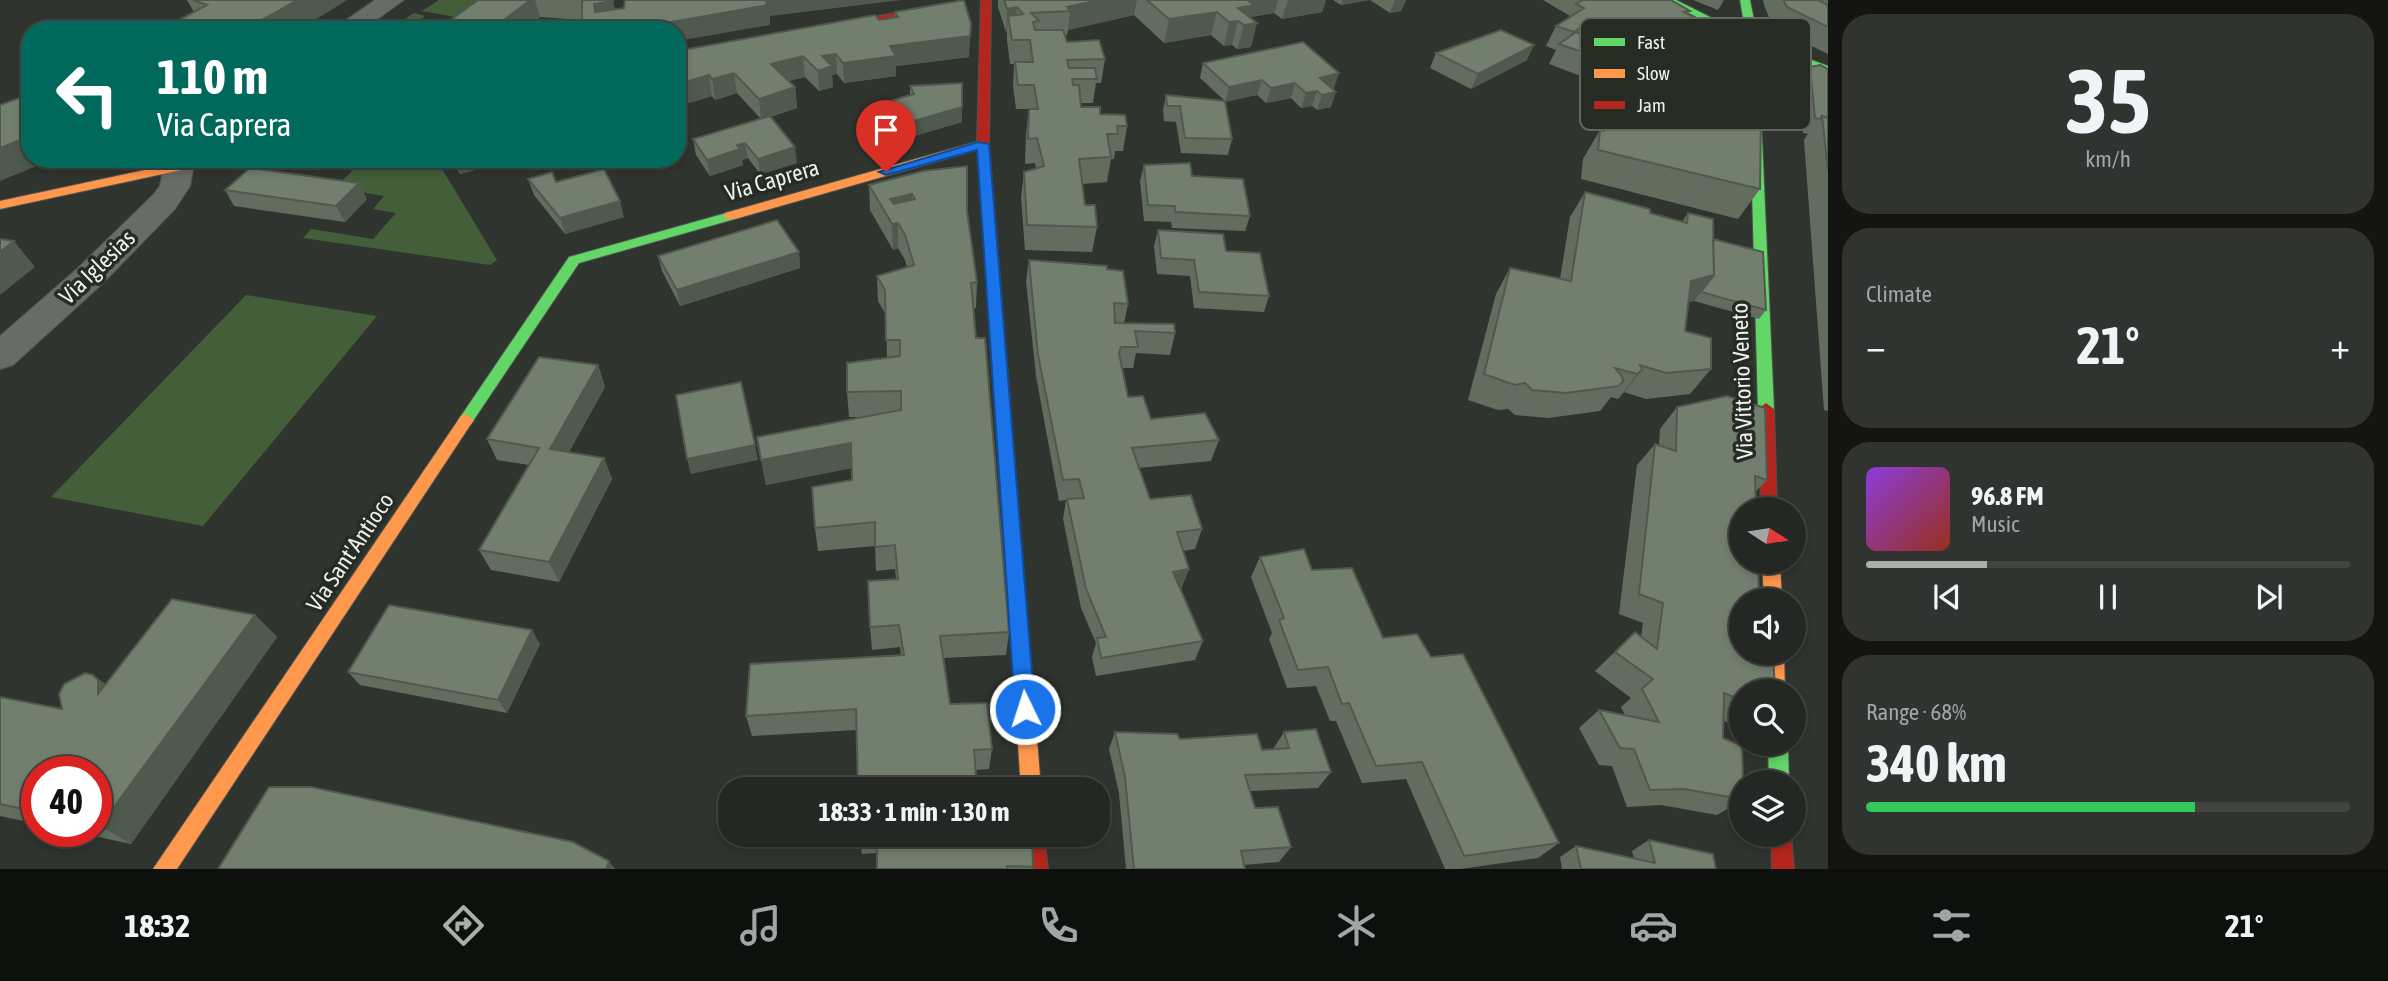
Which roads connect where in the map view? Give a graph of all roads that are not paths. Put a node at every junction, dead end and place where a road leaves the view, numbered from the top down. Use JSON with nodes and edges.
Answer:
{"nodes":[{"id":1,"x":392,"y":0,"type":"edge"},
{"id":2,"x":986,"y":0,"type":"edge"},
{"id":3,"x":1668,"y":0,"type":"edge"},
{"id":4,"x":1745,"y":0,"type":"edge"},
{"id":5,"x":962,"y":3,"type":"edge"},
{"id":6,"x":1705,"y":18,"type":"edge"},
{"id":7,"x":1749,"y":18,"type":"edge"},
{"id":8,"x":358,"y":21,"type":"edge"},
{"id":9,"x":813,"y":31,"type":"edge"},
{"id":10,"x":1811,"y":64,"type":"edge"},
{"id":11,"x":1828,"y":70,"type":"edge"},
{"id":12,"x":1757,"y":130,"type":"edge"},
{"id":13,"x":983,"y":144,"type":"junction"},
{"id":14,"x":162,"y":168,"type":"edge"},
{"id":15,"x":178,"y":168,"type":"edge"},
{"id":16,"x":0,"y":205,"type":"edge"},
{"id":17,"x":575,"y":260,"type":"joint"},
{"id":18,"x":0,"y":356,"type":"edge"},
{"id":19,"x":1769,"y":497,"type":"edge"},
{"id":20,"x":1030,"y":777,"type":"edge"},
{"id":21,"x":1035,"y":847,"type":"edge"},
{"id":22,"x":1782,"y":847,"type":"edge"},
{"id":23,"x":164,"y":869,"type":"edge"},
{"id":24,"x":1037,"y":869,"type":"edge"},
{"id":25,"x":1783,"y":869,"type":"edge"}],
"edges":[{"from":1,"to":8,"type":"street"},
{"from":2,"to":13,"type":"street"},
{"from":3,"to":6,"type":"street"},
{"from":4,"to":7,"type":"street","name":"Via Vittorio Veneto"},
{"from":5,"to":9,"type":"street"},
{"from":10,"to":11,"type":"street"},
{"from":12,"to":19,"type":"street","name":"Via Vittorio Veneto"},
{"from":13,"to":17,"type":"street","name":"Via Caprera"},
{"from":13,"to":20,"type":"street"},
{"from":14,"to":16,"type":"street"},
{"from":15,"to":18,"type":"street","name":"Via Iglesias"},
{"from":17,"to":23,"type":"street","name":"Via Sant'Antioco"},
{"from":21,"to":24,"type":"street"},
{"from":22,"to":25,"type":"street"}]}
